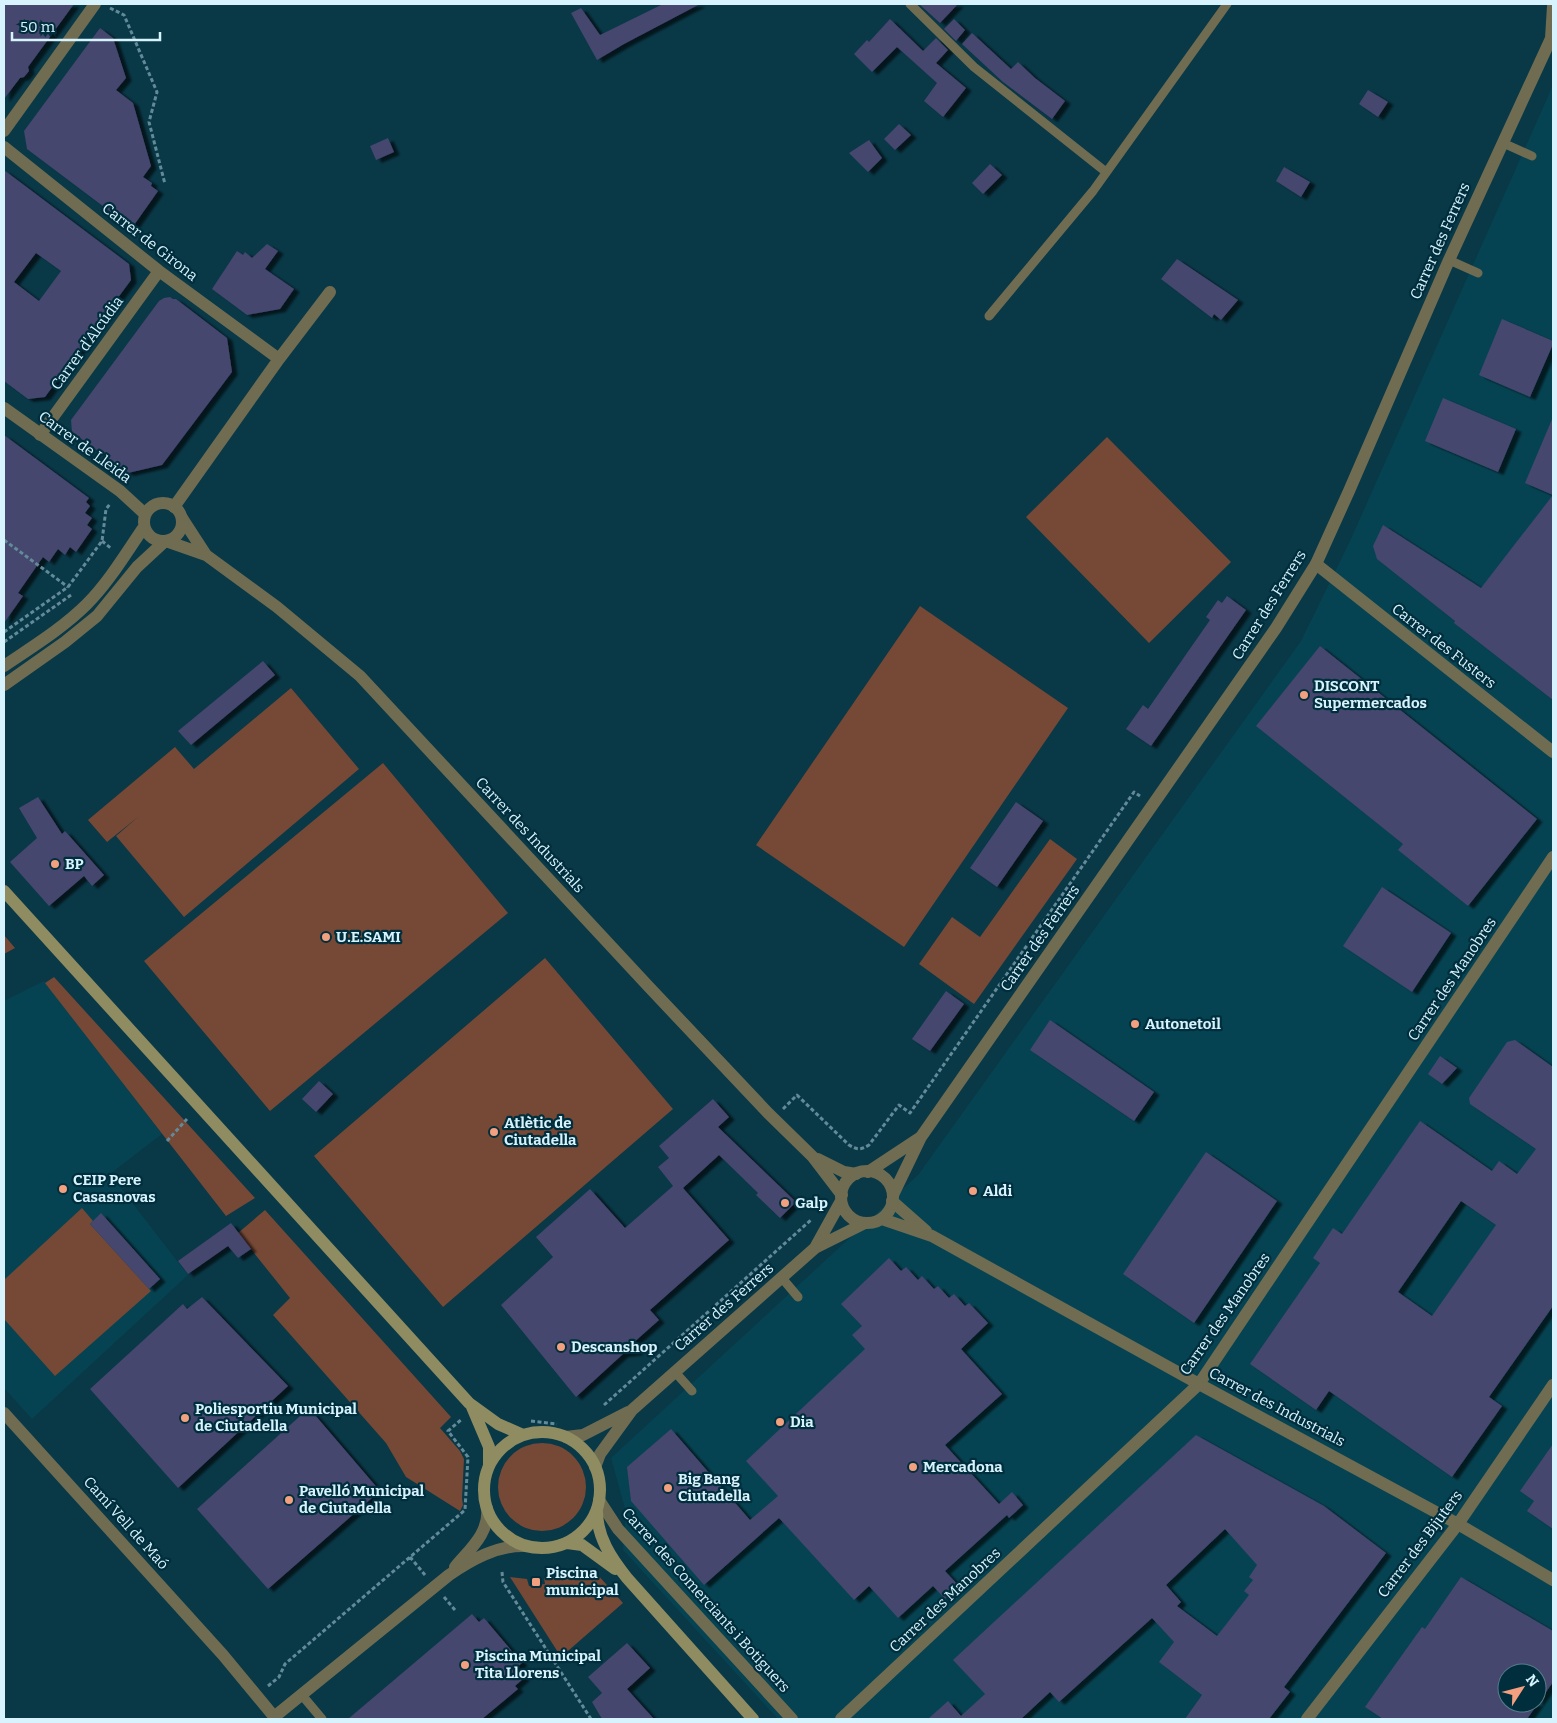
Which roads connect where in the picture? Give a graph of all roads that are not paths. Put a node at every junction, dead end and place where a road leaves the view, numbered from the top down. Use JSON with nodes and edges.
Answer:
{"nodes":[{"id":1,"x":95,"y":4,"type":"edge"},
{"id":2,"x":910,"y":4,"type":"edge"},
{"id":3,"x":1227,"y":4,"type":"edge"},
{"id":4,"x":1553,"y":6,"type":"edge"},
{"id":5,"x":1552,"y":36,"type":"edge"},
{"id":6,"x":4,"y":131,"type":"edge"},
{"id":7,"x":1502,"y":143,"type":"junction"},
{"id":8,"x":4,"y":147,"type":"edge"},
{"id":9,"x":1532,"y":156,"type":"dead end"},
{"id":10,"x":1106,"y":172,"type":"junction"},
{"id":11,"x":1449,"y":260,"type":"junction"},
{"id":12,"x":159,"y":271,"type":"junction"},
{"id":13,"x":1478,"y":272,"type":"dead end"},
{"id":14,"x":330,"y":292,"type":"dead end"},
{"id":15,"x":988,"y":316,"type":"dead end"},
{"id":16,"x":279,"y":359,"type":"junction"},
{"id":17,"x":4,"y":408,"type":"edge"},
{"id":18,"x":40,"y":435,"type":"junction"},
{"id":19,"x":174,"y":507,"type":"junction"},
{"id":20,"x":145,"y":514,"type":"junction"},
{"id":21,"x":182,"y":518,"type":"junction"},
{"id":22,"x":144,"y":527,"type":"junction"},
{"id":23,"x":165,"y":541,"type":"junction"},
{"id":24,"x":206,"y":555,"type":"junction"},
{"id":25,"x":1316,"y":564,"type":"junction"},
{"id":26,"x":4,"y":666,"type":"edge"},
{"id":27,"x":4,"y":685,"type":"edge"},
{"id":28,"x":1553,"y":752,"type":"edge"},
{"id":29,"x":1553,"y":857,"type":"edge"},
{"id":30,"x":4,"y":891,"type":"edge"},
{"id":31,"x":921,"y":1136,"type":"junction"},
{"id":32,"x":813,"y":1157,"type":"junction"},
{"id":33,"x":862,"y":1173,"type":"junction"},
{"id":34,"x":841,"y":1198,"type":"junction"},
{"id":35,"x":892,"y":1198,"type":"junction"},
{"id":36,"x":882,"y":1218,"type":"junction"},
{"id":37,"x":865,"y":1223,"type":"junction"},
{"id":38,"x":932,"y":1236,"type":"junction"},
{"id":39,"x":815,"y":1248,"type":"junction"},
{"id":40,"x":782,"y":1278,"type":"junction"},
{"id":41,"x":798,"y":1297,"type":"dead end"},
{"id":42,"x":675,"y":1372,"type":"junction"},
{"id":43,"x":1199,"y":1384,"type":"junction"},
{"id":44,"x":1553,"y":1385,"type":"edge"},
{"id":45,"x":692,"y":1391,"type":"dead end"},
{"id":46,"x":472,"y":1407,"type":"junction"},
{"id":47,"x":632,"y":1410,"type":"junction"},
{"id":48,"x":4,"y":1413,"type":"edge"},
{"id":49,"x":566,"y":1431,"type":"junction"},
{"id":50,"x":523,"y":1435,"type":"junction"},
{"id":51,"x":489,"y":1466,"type":"junction"},
{"id":52,"x":595,"y":1467,"type":"junction"},
{"id":53,"x":598,"y":1505,"type":"junction"},
{"id":54,"x":487,"y":1508,"type":"junction"},
{"id":55,"x":1458,"y":1524,"type":"junction"},
{"id":56,"x":567,"y":1543,"type":"junction"},
{"id":57,"x":525,"y":1546,"type":"junction"},
{"id":58,"x":449,"y":1575,"type":"junction"},
{"id":59,"x":627,"y":1578,"type":"junction"},
{"id":60,"x":1553,"y":1580,"type":"edge"},
{"id":61,"x":301,"y":1694,"type":"junction"},
{"id":62,"x":275,"y":1718,"type":"edge"},
{"id":63,"x":322,"y":1719,"type":"edge"},
{"id":64,"x":754,"y":1719,"type":"edge"},
{"id":65,"x":792,"y":1719,"type":"edge"},
{"id":66,"x":841,"y":1719,"type":"edge"},
{"id":67,"x":1308,"y":1719,"type":"edge"}],
"edges":[{"from":1,"to":6,"type":"street"},
{"from":2,"to":10,"type":"lane"},
{"from":3,"to":10,"type":"lane"},
{"from":4,"to":5,"type":"street","name":"Carrer des Ferrers"},
{"from":5,"to":7,"type":"street","name":"Carrer des Ferrers"},
{"from":7,"to":9,"type":"lane"},
{"from":7,"to":11,"type":"street","name":"Carrer des Ferrers"},
{"from":8,"to":12,"type":"street","name":"Carrer de Girona"},
{"from":10,"to":15,"type":"lane"},
{"from":11,"to":13,"type":"lane"},
{"from":11,"to":25,"type":"street","name":"Carrer des Ferrers"},
{"from":12,"to":16,"type":"street","name":"Carrer de Girona"},
{"from":12,"to":18,"type":"street","name":"Carrer d'Alcúdia"},
{"from":14,"to":16,"type":"street"},
{"from":16,"to":19,"type":"street"},
{"from":17,"to":18,"type":"street","name":"Carrer de Lleida"},
{"from":18,"to":20,"type":"street","name":"Carrer de Lleida"},
{"from":19,"to":20,"type":"street"},
{"from":19,"to":21,"type":"street"},
{"from":20,"to":22,"type":"street"},
{"from":21,"to":23,"type":"street"},
{"from":21,"to":24,"type":"street","name":"Carrer des Industrials"},
{"from":22,"to":23,"type":"street"},
{"from":22,"to":26,"type":"street"},
{"from":23,"to":24,"type":"street","name":"Carrer des Industrials"},
{"from":23,"to":27,"type":"street"},
{"from":24,"to":32,"type":"street","name":"Carrer des Industrials"},
{"from":25,"to":28,"type":"street","name":"Carrer des Fusters"},
{"from":25,"to":31,"type":"street","name":"Carrer des Ferrers"},
{"from":29,"to":43,"type":"street","name":"Carrer des Manobres"},
{"from":30,"to":46,"type":"main road"},
{"from":31,"to":33,"type":"street","name":"Carrer des Ferrers"},
{"from":31,"to":35,"type":"street","name":"Carrer des Ferrers"},
{"from":32,"to":33,"type":"street","name":"Carrer des Industrials"},
{"from":32,"to":34,"type":"street","name":"Carrer des Industrials"},
{"from":33,"to":34,"type":"street"},
{"from":33,"to":35,"type":"street"},
{"from":34,"to":37,"type":"street"},
{"from":34,"to":39,"type":"street","name":"Carrer des Ferrers"},
{"from":35,"to":36,"type":"street"},
{"from":35,"to":38,"type":"street","name":"Carrer des Industrials"},
{"from":36,"to":37,"type":"street"},
{"from":36,"to":38,"type":"street","name":"Carrer des Industrials"},
{"from":37,"to":39,"type":"street","name":"Carrer des Ferrers"},
{"from":38,"to":43,"type":"street","name":"Carrer des Industrials"},
{"from":39,"to":40,"type":"street","name":"Carrer des Ferrers"},
{"from":40,"to":41,"type":"lane"},
{"from":40,"to":42,"type":"street","name":"Carrer des Ferrers"},
{"from":42,"to":45,"type":"lane"},
{"from":42,"to":47,"type":"street","name":"Carrer des Ferrers"},
{"from":43,"to":55,"type":"street","name":"Carrer des Industrials"},
{"from":43,"to":66,"type":"street","name":"Carrer des Manobres"},
{"from":44,"to":55,"type":"street","name":"Carrer des Bijuters"},
{"from":46,"to":50,"type":"main road"},
{"from":46,"to":51,"type":"main road"},
{"from":47,"to":49,"type":"street","name":"Carrer des Ferrers"},
{"from":47,"to":52,"type":"street","name":"Carrer des Ferrers"},
{"from":48,"to":62,"type":"street","name":"Camí Vell de Maó"},
{"from":49,"to":50,"type":"main road"},
{"from":49,"to":52,"type":"main road"},
{"from":50,"to":51,"type":"main road"},
{"from":51,"to":54,"type":"main road"},
{"from":52,"to":53,"type":"main road"},
{"from":53,"to":56,"type":"main road"},
{"from":53,"to":59,"type":"main road"},
{"from":53,"to":65,"type":"street","name":"Carrer des Comerciants i Botiguers"},
{"from":54,"to":57,"type":"main road"},
{"from":54,"to":58,"type":"street"},
{"from":55,"to":60,"type":"street","name":"Carrer des Industrials"},
{"from":55,"to":67,"type":"street","name":"Carrer des Bijuters"},
{"from":56,"to":57,"type":"main road"},
{"from":56,"to":59,"type":"main road"},
{"from":57,"to":58,"type":"street"},
{"from":58,"to":61,"type":"street"},
{"from":59,"to":64,"type":"main road"},
{"from":61,"to":62,"type":"street"},
{"from":61,"to":63,"type":"lane"}]}
